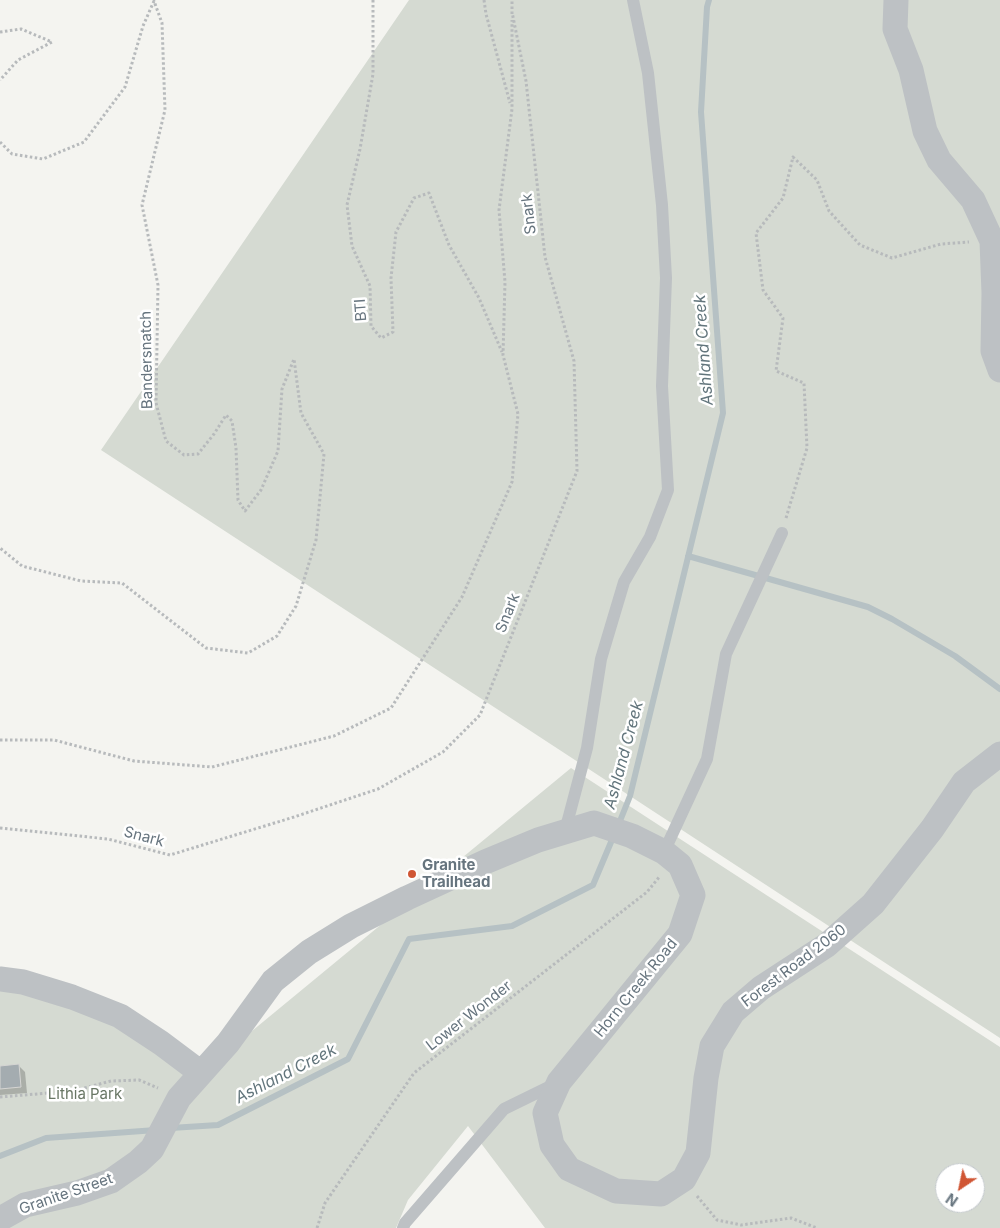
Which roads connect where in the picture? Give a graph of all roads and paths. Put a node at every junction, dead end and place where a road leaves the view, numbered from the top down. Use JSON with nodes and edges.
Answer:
{"nodes":[{"id":1,"x":373,"y":0,"type":"edge"},
{"id":2,"x":484,"y":0,"type":"edge"},
{"id":3,"x":512,"y":0,"type":"edge"},
{"id":4,"x":633,"y":0,"type":"edge"},
{"id":5,"x":896,"y":0,"type":"edge"},
{"id":6,"x":512,"y":12,"type":"junction"},
{"id":7,"x":0,"y":32,"type":"edge"},
{"id":8,"x":0,"y":80,"type":"edge"},
{"id":9,"x":512,"y":109,"type":"junction"},
{"id":10,"x":0,"y":142,"type":"edge"},
{"id":11,"x":941,"y":244,"type":"dead end"},
{"id":12,"x":503,"y":355,"type":"junction"},
{"id":13,"x":1000,"y":370,"type":"edge"},
{"id":14,"x":782,"y":533,"type":"joint"},
{"id":15,"x":0,"y":548,"type":"edge"},
{"id":16,"x":0,"y":740,"type":"edge"},
{"id":17,"x":1000,"y":754,"type":"edge"},
{"id":18,"x":0,"y":828,"type":"edge"},
{"id":19,"x":566,"y":831,"type":"junction"},
{"id":20,"x":664,"y":852,"type":"junction"},
{"id":21,"x":0,"y":978,"type":"edge"},
{"id":22,"x":201,"y":1073,"type":"junction"},
{"id":23,"x":559,"y":1082,"type":"junction"},
{"id":24,"x":0,"y":1097,"type":"edge"},
{"id":25,"x":179,"y":1098,"type":"junction"},
{"id":26,"x":684,"y":1180,"type":"junction"},
{"id":27,"x":0,"y":1219,"type":"edge"},
{"id":28,"x":317,"y":1228,"type":"edge"},
{"id":29,"x":403,"y":1228,"type":"edge"},
{"id":30,"x":817,"y":1228,"type":"edge"}],
"edges":[{"from":1,"to":12,"type":"path","name":"BTI"},
{"from":2,"to":9,"type":"path"},
{"from":3,"to":6,"type":"path"},
{"from":4,"to":19,"type":"lane"},
{"from":5,"to":13,"type":"street"},
{"from":6,"to":9,"type":"path"},
{"from":6,"to":18,"type":"path","name":"Snark"},
{"from":7,"to":8,"type":"path"},
{"from":9,"to":12,"type":"path"},
{"from":10,"to":15,"type":"path","name":"Bandersnatch"},
{"from":11,"to":14,"type":"path"},
{"from":12,"to":16,"type":"path"},
{"from":14,"to":20,"type":"lane"},
{"from":17,"to":26,"type":"street","name":"Forest Road 2060"},
{"from":19,"to":20,"type":"street","name":"Horn Creek Road"},
{"from":19,"to":22,"type":"street","name":"Horn Creek Road"},
{"from":20,"to":23,"type":"street","name":"Horn Creek Road"},
{"from":20,"to":28,"type":"path","name":"Lower Wonder"},
{"from":21,"to":22,"type":"street"},
{"from":22,"to":25,"type":"street","name":"Granite Street"},
{"from":23,"to":26,"type":"street","name":"Horn Creek Road"},
{"from":23,"to":29,"type":"lane"},
{"from":24,"to":25,"type":"path"},
{"from":25,"to":27,"type":"street","name":"Granite Street"},
{"from":26,"to":30,"type":"path"}]}
